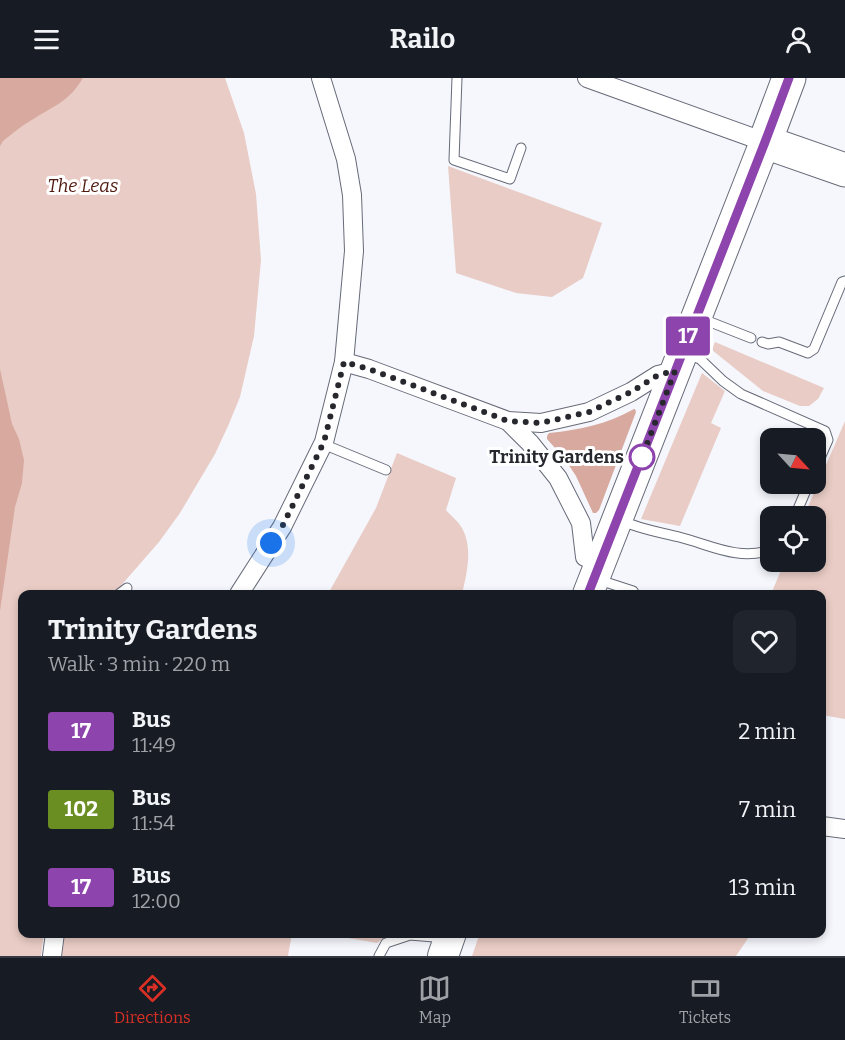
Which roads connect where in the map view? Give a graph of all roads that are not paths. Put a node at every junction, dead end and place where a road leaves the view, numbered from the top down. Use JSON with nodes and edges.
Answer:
{"nodes":[{"id":1,"x":321,"y":78,"type":"edge"},
{"id":2,"x":457,"y":78,"type":"edge"},
{"id":3,"x":587,"y":78,"type":"edge"},
{"id":4,"x":789,"y":78,"type":"edge"},
{"id":5,"x":765,"y":142,"type":"junction"},
{"id":6,"x":521,"y":148,"type":"dead end"},
{"id":7,"x":845,"y":170,"type":"edge"},
{"id":8,"x":845,"y":281,"type":"edge"},
{"id":9,"x":696,"y":316,"type":"junction"},
{"id":10,"x":751,"y":338,"type":"dead end"},
{"id":11,"x":762,"y":342,"type":"dead end"},
{"id":12,"x":344,"y":362,"type":"junction"},
{"id":13,"x":678,"y":362,"type":"junction"},
{"id":14,"x":508,"y":421,"type":"junction"},
{"id":15,"x":818,"y":428,"type":"edge"},
{"id":16,"x":323,"y":444,"type":"junction"},
{"id":17,"x":386,"y":470,"type":"dead end"},
{"id":18,"x":618,"y":519,"type":"junction"},
{"id":19,"x":760,"y":553,"type":"edge"},
{"id":20,"x":594,"y":578,"type":"edge"},
{"id":21,"x":242,"y":590,"type":"edge"},
{"id":22,"x":630,"y":590,"type":"edge"},
{"id":23,"x":826,"y":827,"type":"edge"},
{"id":24,"x":845,"y":829,"type":"edge"},
{"id":25,"x":54,"y":938,"type":"edge"},
{"id":26,"x":401,"y":938,"type":"edge"},
{"id":27,"x":426,"y":938,"type":"edge"},
{"id":28,"x":448,"y":942,"type":"edge"},
{"id":29,"x":52,"y":956,"type":"edge"},
{"id":30,"x":379,"y":956,"type":"edge"}],
"edges":[{"from":1,"to":12,"type":"street"},
{"from":2,"to":6,"type":"lane"},
{"from":3,"to":5,"type":"street"},
{"from":4,"to":5,"type":"highway"},
{"from":5,"to":7,"type":"highway"},
{"from":5,"to":9,"type":"main road"},
{"from":8,"to":11,"type":"lane"},
{"from":9,"to":10,"type":"lane"},
{"from":9,"to":13,"type":"main road"},
{"from":12,"to":14,"type":"street"},
{"from":12,"to":16,"type":"street"},
{"from":13,"to":14,"type":"street"},
{"from":13,"to":15,"type":"lane"},
{"from":13,"to":18,"type":"main road"},
{"from":14,"to":20,"type":"street"},
{"from":16,"to":17,"type":"lane"},
{"from":16,"to":21,"type":"street"},
{"from":18,"to":19,"type":"lane"},
{"from":18,"to":20,"type":"main road"},
{"from":20,"to":22,"type":"lane"},
{"from":23,"to":24,"type":"street"},
{"from":25,"to":29,"type":"street"},
{"from":26,"to":30,"type":"lane"},
{"from":27,"to":28,"type":"lane"}]}
